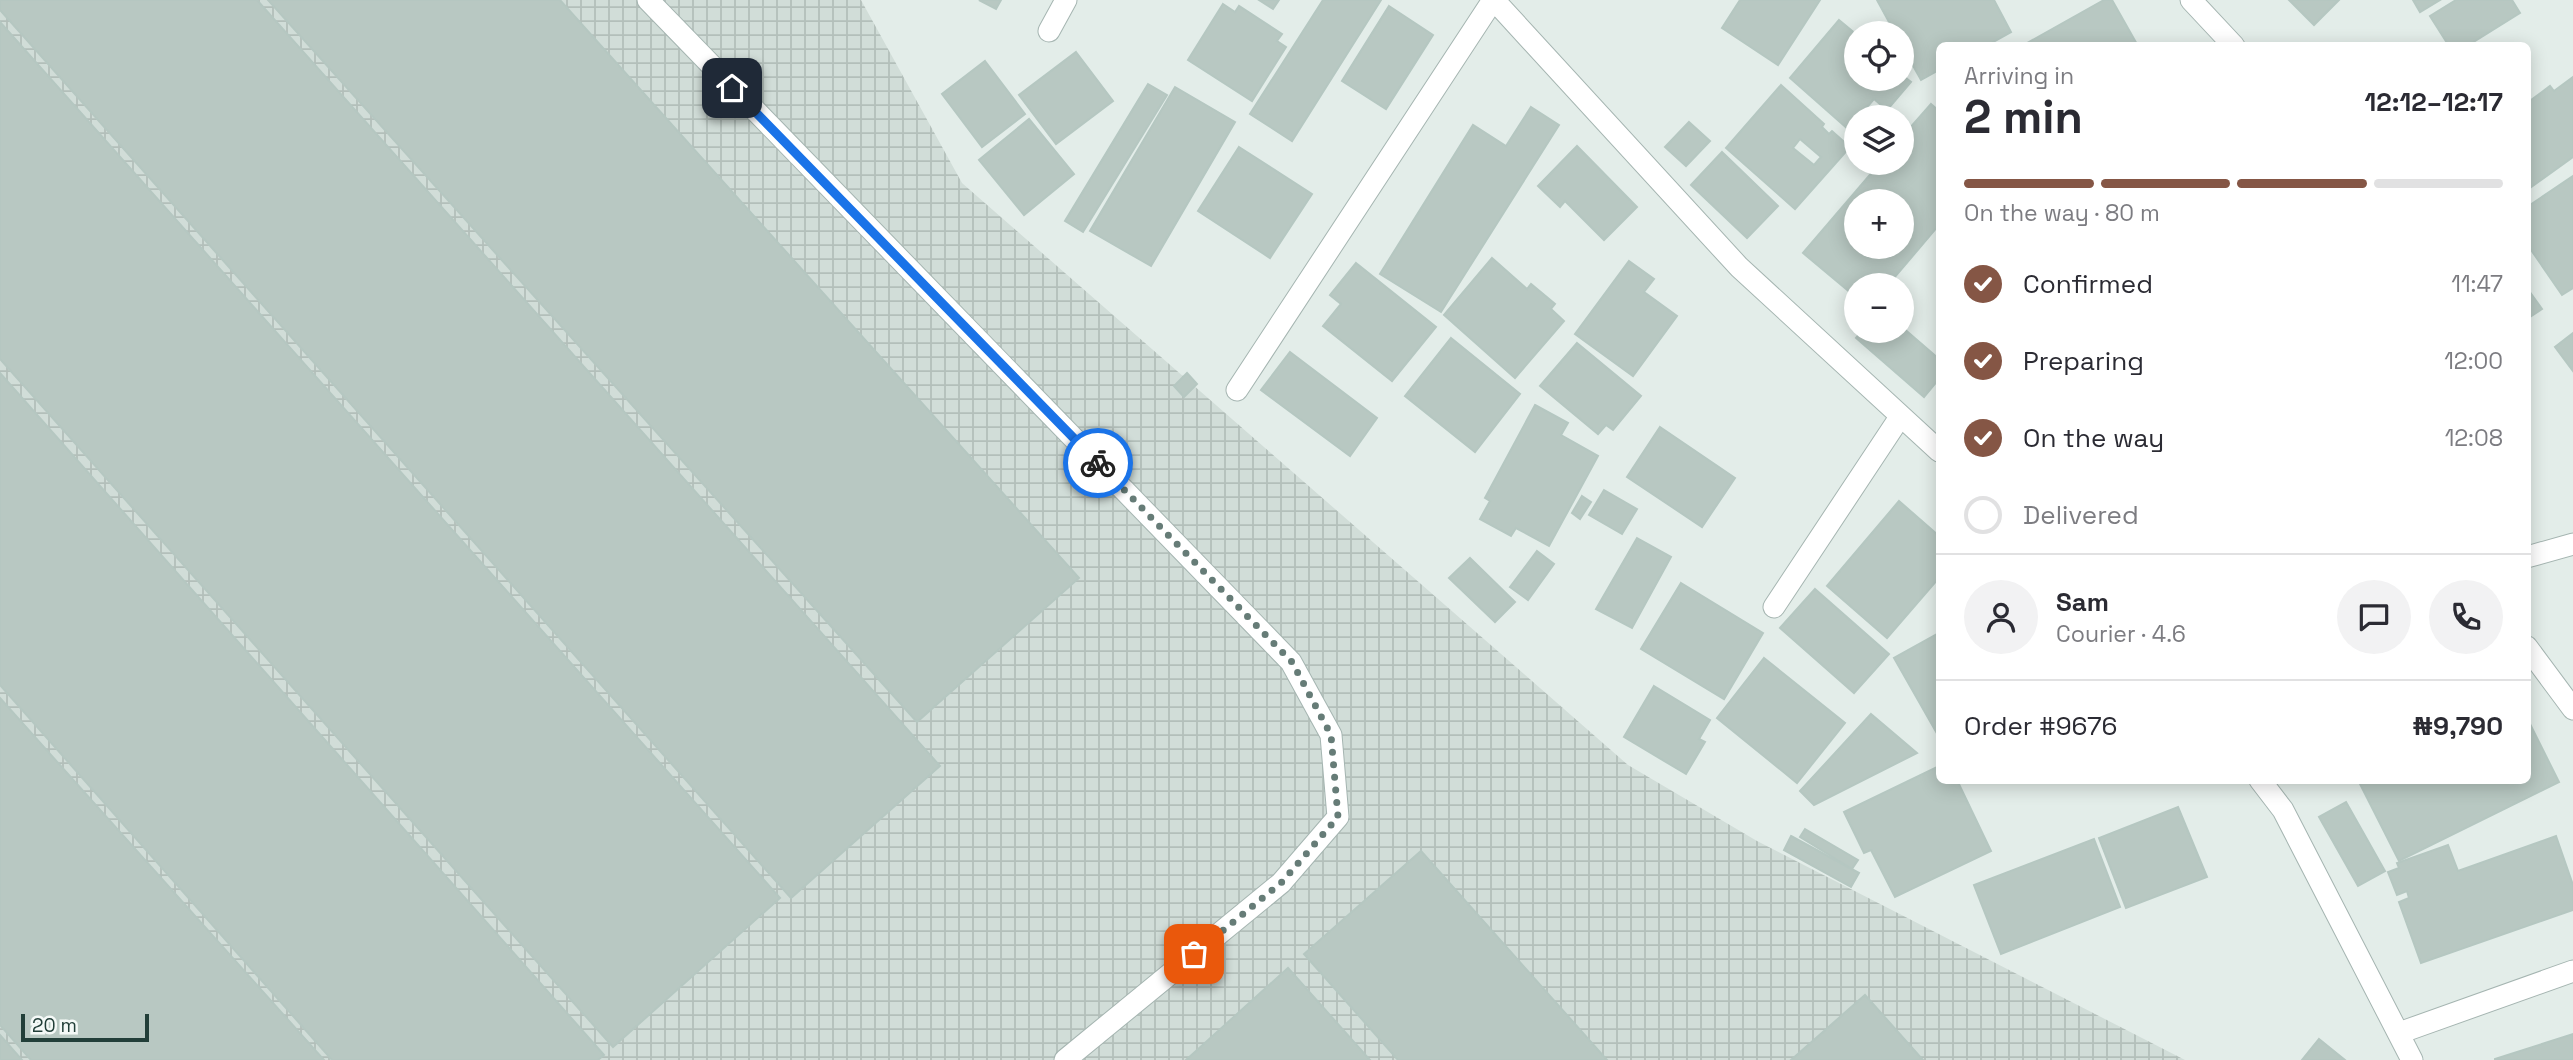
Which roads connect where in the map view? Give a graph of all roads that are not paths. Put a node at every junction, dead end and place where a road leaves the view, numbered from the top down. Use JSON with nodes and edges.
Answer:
{"nodes":[{"id":1,"x":648,"y":0,"type":"edge"},
{"id":2,"x":1066,"y":0,"type":"edge"},
{"id":3,"x":1494,"y":0,"type":"edge"},
{"id":4,"x":2191,"y":0,"type":"edge"},
{"id":5,"x":1049,"y":30,"type":"dead end"},
{"id":6,"x":2230,"y":42,"type":"edge"},
{"id":7,"x":1237,"y":390,"type":"dead end"},
{"id":8,"x":1900,"y":416,"type":"junction"},
{"id":9,"x":1936,"y":448,"type":"edge"},
{"id":10,"x":2573,"y":544,"type":"edge"},
{"id":11,"x":2531,"y":556,"type":"edge"},
{"id":12,"x":1774,"y":607,"type":"dead end"},
{"id":13,"x":2531,"y":652,"type":"edge"},
{"id":14,"x":2573,"y":709,"type":"edge"},
{"id":15,"x":2263,"y":784,"type":"edge"},
{"id":16,"x":2573,"y":971,"type":"edge"},
{"id":17,"x":2399,"y":1033,"type":"junction"},
{"id":18,"x":1065,"y":1060,"type":"edge"},
{"id":19,"x":2412,"y":1060,"type":"edge"}],
"edges":[{"from":1,"to":18,"type":"street"},
{"from":2,"to":5,"type":"street"},
{"from":3,"to":7,"type":"street"},
{"from":3,"to":8,"type":"street"},
{"from":4,"to":6,"type":"street"},
{"from":8,"to":9,"type":"street"},
{"from":8,"to":12,"type":"street"},
{"from":10,"to":11,"type":"street"},
{"from":13,"to":14,"type":"street"},
{"from":15,"to":17,"type":"street"},
{"from":16,"to":17,"type":"street"},
{"from":17,"to":19,"type":"street"}]}
